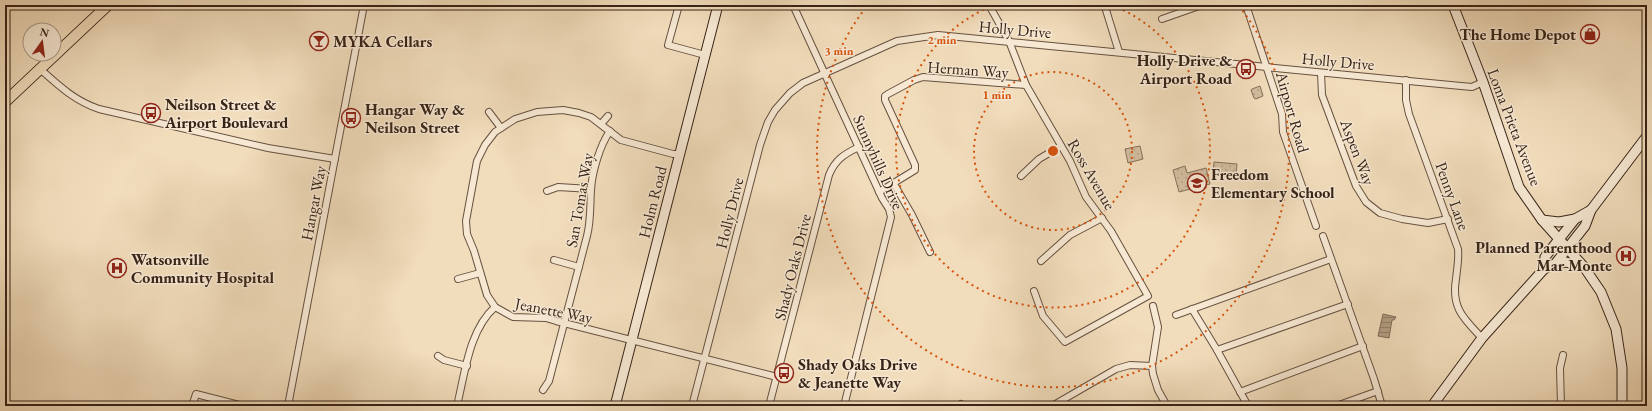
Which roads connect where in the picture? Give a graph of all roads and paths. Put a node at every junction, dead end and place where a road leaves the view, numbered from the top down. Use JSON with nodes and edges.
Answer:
{"nodes":[{"id":1,"x":108,"y":5,"type":"edge"},
{"id":2,"x":364,"y":5,"type":"edge"},
{"id":3,"x":679,"y":5,"type":"edge"},
{"id":4,"x":718,"y":5,"type":"edge"},
{"id":5,"x":794,"y":5,"type":"edge"},
{"id":6,"x":989,"y":5,"type":"edge"},
{"id":7,"x":1108,"y":5,"type":"edge"},
{"id":8,"x":1202,"y":5,"type":"edge"},
{"id":9,"x":1246,"y":5,"type":"edge"},
{"id":10,"x":1453,"y":5,"type":"edge"},
{"id":11,"x":1162,"y":19,"type":"dead end"},
{"id":12,"x":1009,"y":41,"type":"junction"},
{"id":13,"x":1119,"y":52,"type":"junction"},
{"id":14,"x":705,"y":54,"type":"junction"},
{"id":15,"x":1267,"y":67,"type":"junction"},
{"id":16,"x":40,"y":69,"type":"junction"},
{"id":17,"x":824,"y":73,"type":"junction"},
{"id":18,"x":1321,"y":73,"type":"junction"},
{"id":19,"x":1406,"y":80,"type":"junction"},
{"id":20,"x":1483,"y":82,"type":"junction"},
{"id":21,"x":1026,"y":85,"type":"junction"},
{"id":22,"x":5,"y":102,"type":"edge"},
{"id":23,"x":489,"y":112,"type":"dead end"},
{"id":24,"x":608,"y":116,"type":"dead end"},
{"id":25,"x":601,"y":124,"type":"junction"},
{"id":26,"x":501,"y":128,"type":"junction"},
{"id":27,"x":610,"y":131,"type":"junction"},
{"id":28,"x":1647,"y":136,"type":"edge"},
{"id":29,"x":1061,"y":146,"type":"junction"},
{"id":30,"x":859,"y":147,"type":"junction"},
{"id":31,"x":679,"y":154,"type":"junction"},
{"id":32,"x":335,"y":159,"type":"junction"},
{"id":33,"x":1021,"y":176,"type":"dead end"},
{"id":34,"x":894,"y":184,"type":"junction"},
{"id":35,"x":591,"y":189,"type":"junction"},
{"id":36,"x":547,"y":191,"type":"dead end"},
{"id":37,"x":879,"y":192,"type":"junction"},
{"id":38,"x":1591,"y":210,"type":"junction"},
{"id":39,"x":1102,"y":218,"type":"junction"},
{"id":40,"x":1448,"y":219,"type":"junction"},
{"id":41,"x":1575,"y":219,"type":"junction"},
{"id":42,"x":1542,"y":220,"type":"junction"},
{"id":43,"x":1316,"y":226,"type":"dead end"},
{"id":44,"x":1323,"y":236,"type":"dead end"},
{"id":45,"x":1560,"y":240,"type":"junction"},
{"id":46,"x":1568,"y":248,"type":"junction"},
{"id":47,"x":930,"y":252,"type":"dead end"},
{"id":48,"x":1331,"y":259,"type":"junction"},
{"id":49,"x":554,"y":260,"type":"dead end"},
{"id":50,"x":1041,"y":261,"type":"dead end"},
{"id":51,"x":1555,"y":264,"type":"junction"},
{"id":52,"x":579,"y":267,"type":"junction"},
{"id":53,"x":1584,"y":267,"type":"junction"},
{"id":54,"x":1544,"y":269,"type":"junction"},
{"id":55,"x":480,"y":273,"type":"junction"},
{"id":56,"x":458,"y":279,"type":"dead end"},
{"id":57,"x":1034,"y":291,"type":"dead end"},
{"id":58,"x":1348,"y":304,"type":"junction"},
{"id":59,"x":1153,"y":306,"type":"dead end"},
{"id":60,"x":495,"y":307,"type":"junction"},
{"id":61,"x":1192,"y":309,"type":"junction"},
{"id":62,"x":1176,"y":315,"type":"dead end"},
{"id":63,"x":565,"y":323,"type":"junction"},
{"id":64,"x":1482,"y":338,"type":"junction"},
{"id":65,"x":632,"y":340,"type":"junction"},
{"id":66,"x":1362,"y":346,"type":"junction"},
{"id":67,"x":1216,"y":350,"type":"junction"},
{"id":68,"x":1563,"y":355,"type":"dead end"},
{"id":69,"x":438,"y":356,"type":"dead end"},
{"id":70,"x":704,"y":359,"type":"junction"},
{"id":71,"x":467,"y":366,"type":"junction"},
{"id":72,"x":1152,"y":366,"type":"junction"},
{"id":73,"x":777,"y":377,"type":"junction"},
{"id":74,"x":543,"y":390,"type":"dead end"},
{"id":75,"x":1378,"y":391,"type":"junction"},
{"id":76,"x":1240,"y":392,"type":"junction"},
{"id":77,"x":192,"y":406,"type":"edge"},
{"id":78,"x":243,"y":406,"type":"edge"},
{"id":79,"x":288,"y":406,"type":"edge"},
{"id":80,"x":457,"y":406,"type":"edge"},
{"id":81,"x":615,"y":406,"type":"edge"},
{"id":82,"x":692,"y":406,"type":"edge"},
{"id":83,"x":769,"y":406,"type":"edge"},
{"id":84,"x":844,"y":406,"type":"edge"},
{"id":85,"x":1052,"y":406,"type":"edge"},
{"id":86,"x":1168,"y":406,"type":"edge"},
{"id":87,"x":1248,"y":406,"type":"edge"},
{"id":88,"x":1336,"y":406,"type":"edge"},
{"id":89,"x":1382,"y":406,"type":"edge"},
{"id":90,"x":1432,"y":406,"type":"edge"},
{"id":91,"x":1561,"y":406,"type":"edge"},
{"id":92,"x":1622,"y":406,"type":"edge"}],
"edges":[{"from":1,"to":16,"type":"main road"},
{"from":2,"to":32,"type":"street","name":"Hangar Way"},
{"from":3,"to":14,"type":"street"},
{"from":4,"to":14,"type":"street","name":"Holm Road"},
{"from":5,"to":17,"type":"street","name":"Sunnyhills Drive"},
{"from":6,"to":12,"type":"street"},
{"from":7,"to":13,"type":"street"},
{"from":8,"to":11,"type":"street"},
{"from":9,"to":15,"type":"street","name":"Airport Road"},
{"from":10,"to":20,"type":"street","name":"Loma Prieta Avenue"},
{"from":12,"to":13,"type":"street","name":"Holly Drive"},
{"from":12,"to":17,"type":"street","name":"Holly Drive"},
{"from":12,"to":21,"type":"street","name":"Herman Way"},
{"from":13,"to":15,"type":"street","name":"Holly Drive"},
{"from":14,"to":31,"type":"street","name":"Holm Road"},
{"from":15,"to":18,"type":"street","name":"Holly Drive"},
{"from":15,"to":43,"type":"street","name":"Airport Road"},
{"from":16,"to":22,"type":"main road"},
{"from":16,"to":32,"type":"street"},
{"from":17,"to":30,"type":"street","name":"Sunnyhills Drive"},
{"from":17,"to":70,"type":"street","name":"Holly Drive"},
{"from":18,"to":19,"type":"street","name":"Holly Drive"},
{"from":18,"to":40,"type":"street","name":"Aspen Way"},
{"from":19,"to":20,"type":"street","name":"Holly Drive"},
{"from":19,"to":40,"type":"street","name":"Penny Lane"},
{"from":20,"to":42,"type":"street","name":"Loma Prieta Avenue"},
{"from":21,"to":29,"type":"street","name":"Ross Avenue"},
{"from":21,"to":34,"type":"street","name":"Herman Way"},
{"from":23,"to":26,"type":"street"},
{"from":24,"to":25,"type":"street"},
{"from":25,"to":26,"type":"street","name":"Jeanette Way"},
{"from":25,"to":27,"type":"street","name":"Jeanette Way"},
{"from":26,"to":55,"type":"street","name":"Jeanette Way"},
{"from":27,"to":31,"type":"street","name":"Jeanette Way"},
{"from":27,"to":35,"type":"street","name":"San Tomas Way"},
{"from":28,"to":38,"type":"street"},
{"from":29,"to":33,"type":"street"},
{"from":29,"to":39,"type":"street","name":"Ross Avenue"},
{"from":30,"to":37,"type":"street","name":"Sunnyhills Drive"},
{"from":30,"to":73,"type":"street","name":"Shady Oaks Drive"},
{"from":31,"to":65,"type":"street","name":"Holm Road"},
{"from":32,"to":79,"type":"street","name":"Hangar Way"},
{"from":34,"to":37,"type":"street","name":"Herman Way"},
{"from":34,"to":47,"type":"street"},
{"from":35,"to":36,"type":"street"},
{"from":35,"to":52,"type":"street","name":"San Tomas Way"},
{"from":37,"to":84,"type":"street","name":"Sunnyhills Drive"},
{"from":38,"to":41,"type":"street"},
{"from":38,"to":46,"type":"street"},
{"from":39,"to":50,"type":"street"},
{"from":39,"to":57,"type":"street","name":"Ross Avenue"},
{"from":40,"to":64,"type":"street","name":"Penny Lane"},
{"from":41,"to":42,"type":"street"},
{"from":41,"to":45,"type":"street"},
{"from":42,"to":45,"type":"street","name":"Loma Prieta Avenue"},
{"from":44,"to":48,"type":"street"},
{"from":45,"to":46,"type":"street","name":"Loma Prieta Avenue"},
{"from":45,"to":54,"type":"street"},
{"from":46,"to":51,"type":"street"},
{"from":46,"to":53,"type":"street","name":"Loma Prieta Avenue"},
{"from":48,"to":58,"type":"street"},
{"from":48,"to":61,"type":"street"},
{"from":49,"to":52,"type":"street"},
{"from":51,"to":53,"type":"street"},
{"from":51,"to":54,"type":"street"},
{"from":52,"to":63,"type":"street","name":"San Tomas Way"},
{"from":53,"to":92,"type":"street","name":"Loma Prieta Avenue"},
{"from":54,"to":64,"type":"street"},
{"from":55,"to":56,"type":"street"},
{"from":55,"to":60,"type":"street","name":"Jeanette Way"},
{"from":58,"to":66,"type":"street"},
{"from":58,"to":67,"type":"street"},
{"from":59,"to":72,"type":"street"},
{"from":60,"to":63,"type":"street","name":"Jeanette Way"},
{"from":60,"to":71,"type":"street"},
{"from":61,"to":62,"type":"street"},
{"from":61,"to":67,"type":"street"},
{"from":63,"to":65,"type":"street","name":"Jeanette Way"},
{"from":63,"to":74,"type":"street","name":"San Tomas Way"},
{"from":64,"to":90,"type":"street"},
{"from":65,"to":70,"type":"street","name":"Jeanette Way"},
{"from":65,"to":81,"type":"street","name":"Holm Road"},
{"from":66,"to":75,"type":"street"},
{"from":66,"to":76,"type":"street"},
{"from":67,"to":76,"type":"street"},
{"from":68,"to":91,"type":"street"},
{"from":69,"to":71,"type":"street"},
{"from":70,"to":73,"type":"street","name":"Jeanette Way"},
{"from":70,"to":82,"type":"street","name":"Holly Drive"},
{"from":71,"to":80,"type":"street"},
{"from":72,"to":85,"type":"street"},
{"from":72,"to":86,"type":"street"},
{"from":73,"to":83,"type":"street","name":"Shady Oaks Drive"},
{"from":75,"to":88,"type":"street"},
{"from":75,"to":89,"type":"street"},
{"from":76,"to":87,"type":"street"},
{"from":77,"to":78,"type":"street"}]}
